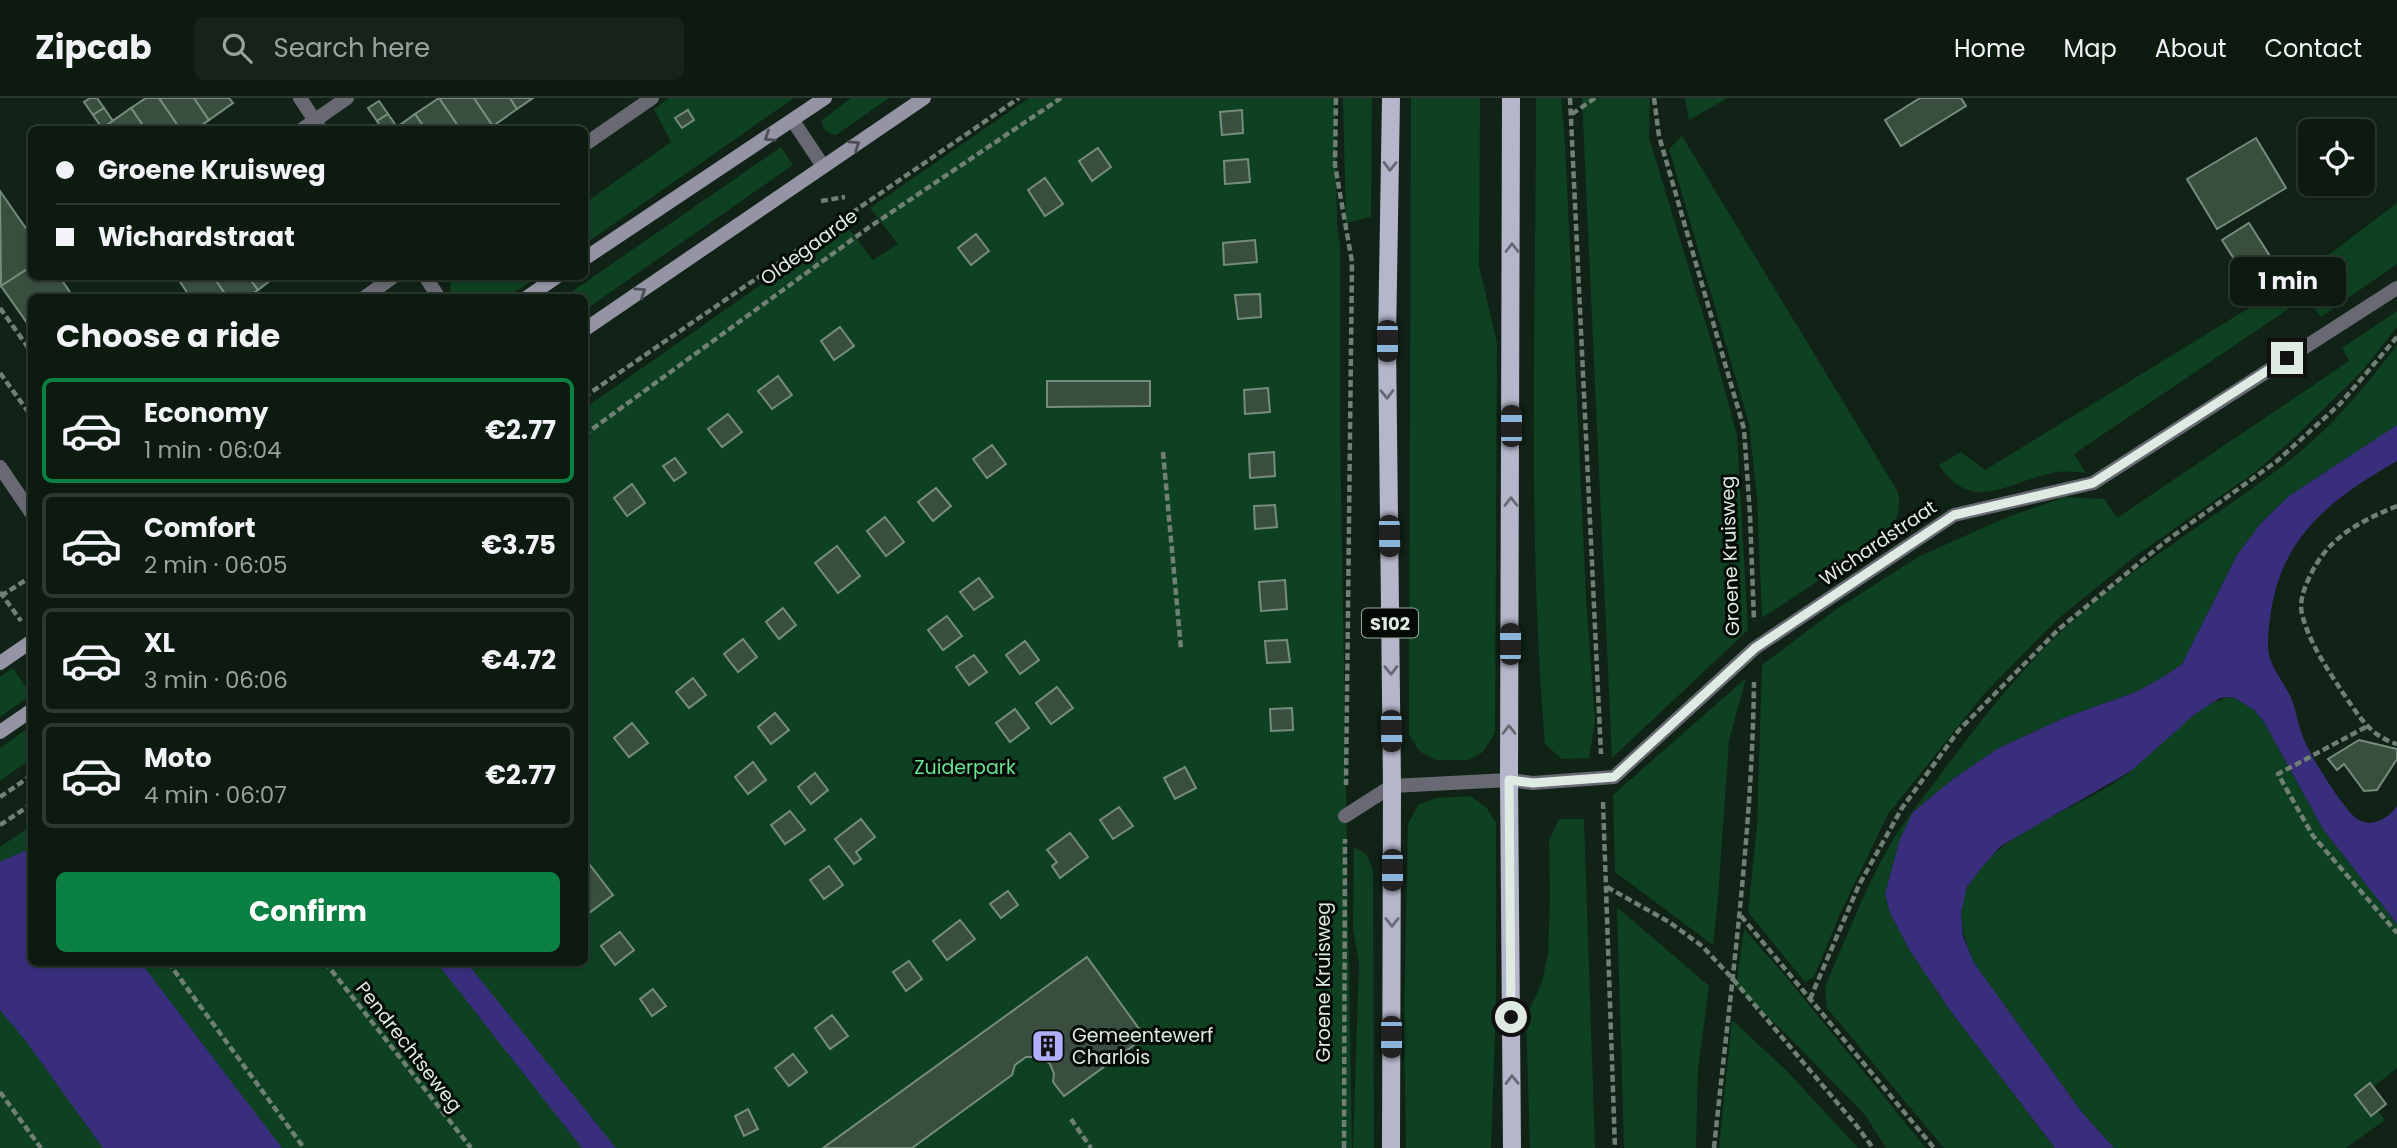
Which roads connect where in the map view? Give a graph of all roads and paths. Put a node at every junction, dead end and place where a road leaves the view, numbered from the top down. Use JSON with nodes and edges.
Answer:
{"nodes":[{"id":1,"x":300,"y":98,"type":"edge"},
{"id":2,"x":347,"y":98,"type":"edge"},
{"id":3,"x":652,"y":98,"type":"edge"},
{"id":4,"x":825,"y":98,"type":"edge"},
{"id":5,"x":924,"y":98,"type":"edge"},
{"id":6,"x":1019,"y":98,"type":"edge"},
{"id":7,"x":1061,"y":98,"type":"edge"},
{"id":8,"x":1336,"y":98,"type":"edge"},
{"id":9,"x":1391,"y":98,"type":"edge"},
{"id":10,"x":1511,"y":98,"type":"edge"},
{"id":11,"x":1570,"y":98,"type":"edge"},
{"id":12,"x":1595,"y":98,"type":"edge"},
{"id":13,"x":1654,"y":98,"type":"edge"},
{"id":14,"x":1572,"y":114,"type":"junction"},
{"id":15,"x":793,"y":121,"type":"junction"},
{"id":16,"x":318,"y":125,"type":"edge"},
{"id":17,"x":588,"y":142,"type":"edge"},
{"id":18,"x":823,"y":166,"type":"junction"},
{"id":19,"x":588,"y":256,"type":"edge"},
{"id":20,"x":389,"y":280,"type":"edge"},
{"id":21,"x":552,"y":280,"type":"edge"},
{"id":22,"x":2397,"y":288,"type":"edge"},
{"id":23,"x":369,"y":294,"type":"edge"},
{"id":24,"x":532,"y":294,"type":"edge"},
{"id":25,"x":0,"y":308,"type":"edge"},
{"id":26,"x":588,"y":327,"type":"edge"},
{"id":27,"x":2397,"y":337,"type":"edge"},
{"id":28,"x":28,"y":347,"type":"edge"},
{"id":29,"x":0,"y":373,"type":"edge"},
{"id":30,"x":588,"y":394,"type":"edge"},
{"id":31,"x":28,"y":412,"type":"edge"},
{"id":32,"x":588,"y":432,"type":"edge"},
{"id":33,"x":1163,"y":452,"type":"dead end"},
{"id":34,"x":0,"y":467,"type":"edge"},
{"id":35,"x":2397,"y":506,"type":"edge"},
{"id":36,"x":28,"y":508,"type":"edge"},
{"id":37,"x":28,"y":578,"type":"edge"},
{"id":38,"x":1,"y":594,"type":"edge"},
{"id":39,"x":24,"y":625,"type":"dead end"},
{"id":40,"x":28,"y":644,"type":"edge"},
{"id":41,"x":1755,"y":648,"type":"junction"},
{"id":42,"x":1181,"y":649,"type":"dead end"},
{"id":43,"x":0,"y":663,"type":"edge"},
{"id":44,"x":28,"y":713,"type":"edge"},
{"id":45,"x":2367,"y":727,"type":"junction"},
{"id":46,"x":0,"y":732,"type":"edge"},
{"id":47,"x":2397,"y":744,"type":"edge"},
{"id":48,"x":28,"y":778,"type":"edge"},
{"id":49,"x":1602,"y":778,"type":"junction"},
{"id":50,"x":1509,"y":780,"type":"junction"},
{"id":51,"x":1392,"y":786,"type":"junction"},
{"id":52,"x":0,"y":797,"type":"edge"},
{"id":53,"x":28,"y":807,"type":"edge"},
{"id":54,"x":1345,"y":816,"type":"junction"},
{"id":55,"x":0,"y":825,"type":"edge"},
{"id":56,"x":1606,"y":887,"type":"junction"},
{"id":57,"x":1740,"y":916,"type":"junction"},
{"id":58,"x":2397,"y":933,"type":"edge"},
{"id":59,"x":171,"y":966,"type":"edge"},
{"id":60,"x":328,"y":966,"type":"edge"},
{"id":61,"x":1732,"y":978,"type":"junction"},
{"id":62,"x":1810,"y":999,"type":"junction"},
{"id":63,"x":0,"y":1092,"type":"edge"},
{"id":64,"x":1071,"y":1119,"type":"dead end"},
{"id":65,"x":41,"y":1148,"type":"edge"},
{"id":66,"x":304,"y":1148,"type":"edge"},
{"id":67,"x":471,"y":1148,"type":"edge"},
{"id":68,"x":1091,"y":1148,"type":"edge"},
{"id":69,"x":1344,"y":1148,"type":"edge"},
{"id":70,"x":1391,"y":1148,"type":"edge"},
{"id":71,"x":1512,"y":1148,"type":"edge"},
{"id":72,"x":1615,"y":1148,"type":"edge"},
{"id":73,"x":1714,"y":1148,"type":"edge"},
{"id":74,"x":1873,"y":1148,"type":"edge"},
{"id":75,"x":1934,"y":1148,"type":"edge"}],
"edges":[{"from":1,"to":16,"type":"street"},
{"from":2,"to":16,"type":"street"},
{"from":3,"to":17,"type":"street"},
{"from":4,"to":15,"type":"main road"},
{"from":18,"to":5,"type":"main road","one_way":true},
{"from":6,"to":30,"type":"path","name":"Oldegaarde"},
{"from":7,"to":32,"type":"path","name":"Oldegaarde"},
{"from":8,"to":54,"type":"path","name":"Groene Kruisweg"},
{"from":9,"to":51,"type":"main road","number":"S102","one_way":true},
{"from":50,"to":10,"type":"main road","one_way":true},
{"from":11,"to":14,"type":"path"},
{"from":12,"to":14,"type":"path"},
{"from":13,"to":41,"type":"path","name":"Groene Kruisweg"},
{"from":14,"to":49,"type":"path"},
{"from":15,"to":18,"type":"street"},
{"from":15,"to":19,"type":"main road","one_way":true},
{"from":26,"to":18,"type":"main road","one_way":true},
{"from":20,"to":23,"type":"street"},
{"from":21,"to":24,"type":"main road"},
{"from":22,"to":41,"type":"street","name":"Wichardstraat"},
{"from":25,"to":28,"type":"path"},
{"from":27,"to":62,"type":"path"},
{"from":29,"to":31,"type":"path"},
{"from":33,"to":42,"type":"path"},
{"from":34,"to":36,"type":"street"},
{"from":35,"to":45,"type":"path"},
{"from":37,"to":38,"type":"path"},
{"from":38,"to":39,"type":"path"},
{"from":40,"to":43,"type":"main road"},
{"from":41,"to":49,"type":"street","name":"Wichardstraat"},
{"from":41,"to":57,"type":"path","name":"Groene Kruisweg"},
{"from":44,"to":46,"type":"main road"},
{"from":45,"to":47,"type":"path"},
{"from":45,"to":58,"type":"path"},
{"from":48,"to":52,"type":"path"},
{"from":49,"to":50,"type":"street","name":"Wichardstraat"},
{"from":49,"to":56,"type":"path"},
{"from":50,"to":51,"type":"street"},
{"from":71,"to":50,"type":"main road","one_way":true},
{"from":51,"to":54,"type":"street"},
{"from":51,"to":70,"type":"main road","number":"S102","one_way":true},
{"from":53,"to":55,"type":"path"},
{"from":54,"to":69,"type":"path","name":"Groene Kruisweg"},
{"from":56,"to":61,"type":"path"},
{"from":56,"to":72,"type":"path"},
{"from":57,"to":61,"type":"path","name":"Groene Kruisweg"},
{"from":57,"to":62,"type":"path"},
{"from":59,"to":66,"type":"path"},
{"from":60,"to":67,"type":"path","name":"Pendrechtseweg"},
{"from":61,"to":73,"type":"path","name":"Groene Kruisweg"},
{"from":61,"to":74,"type":"path"},
{"from":62,"to":75,"type":"path"},
{"from":63,"to":65,"type":"path"},
{"from":64,"to":68,"type":"path"}]}
